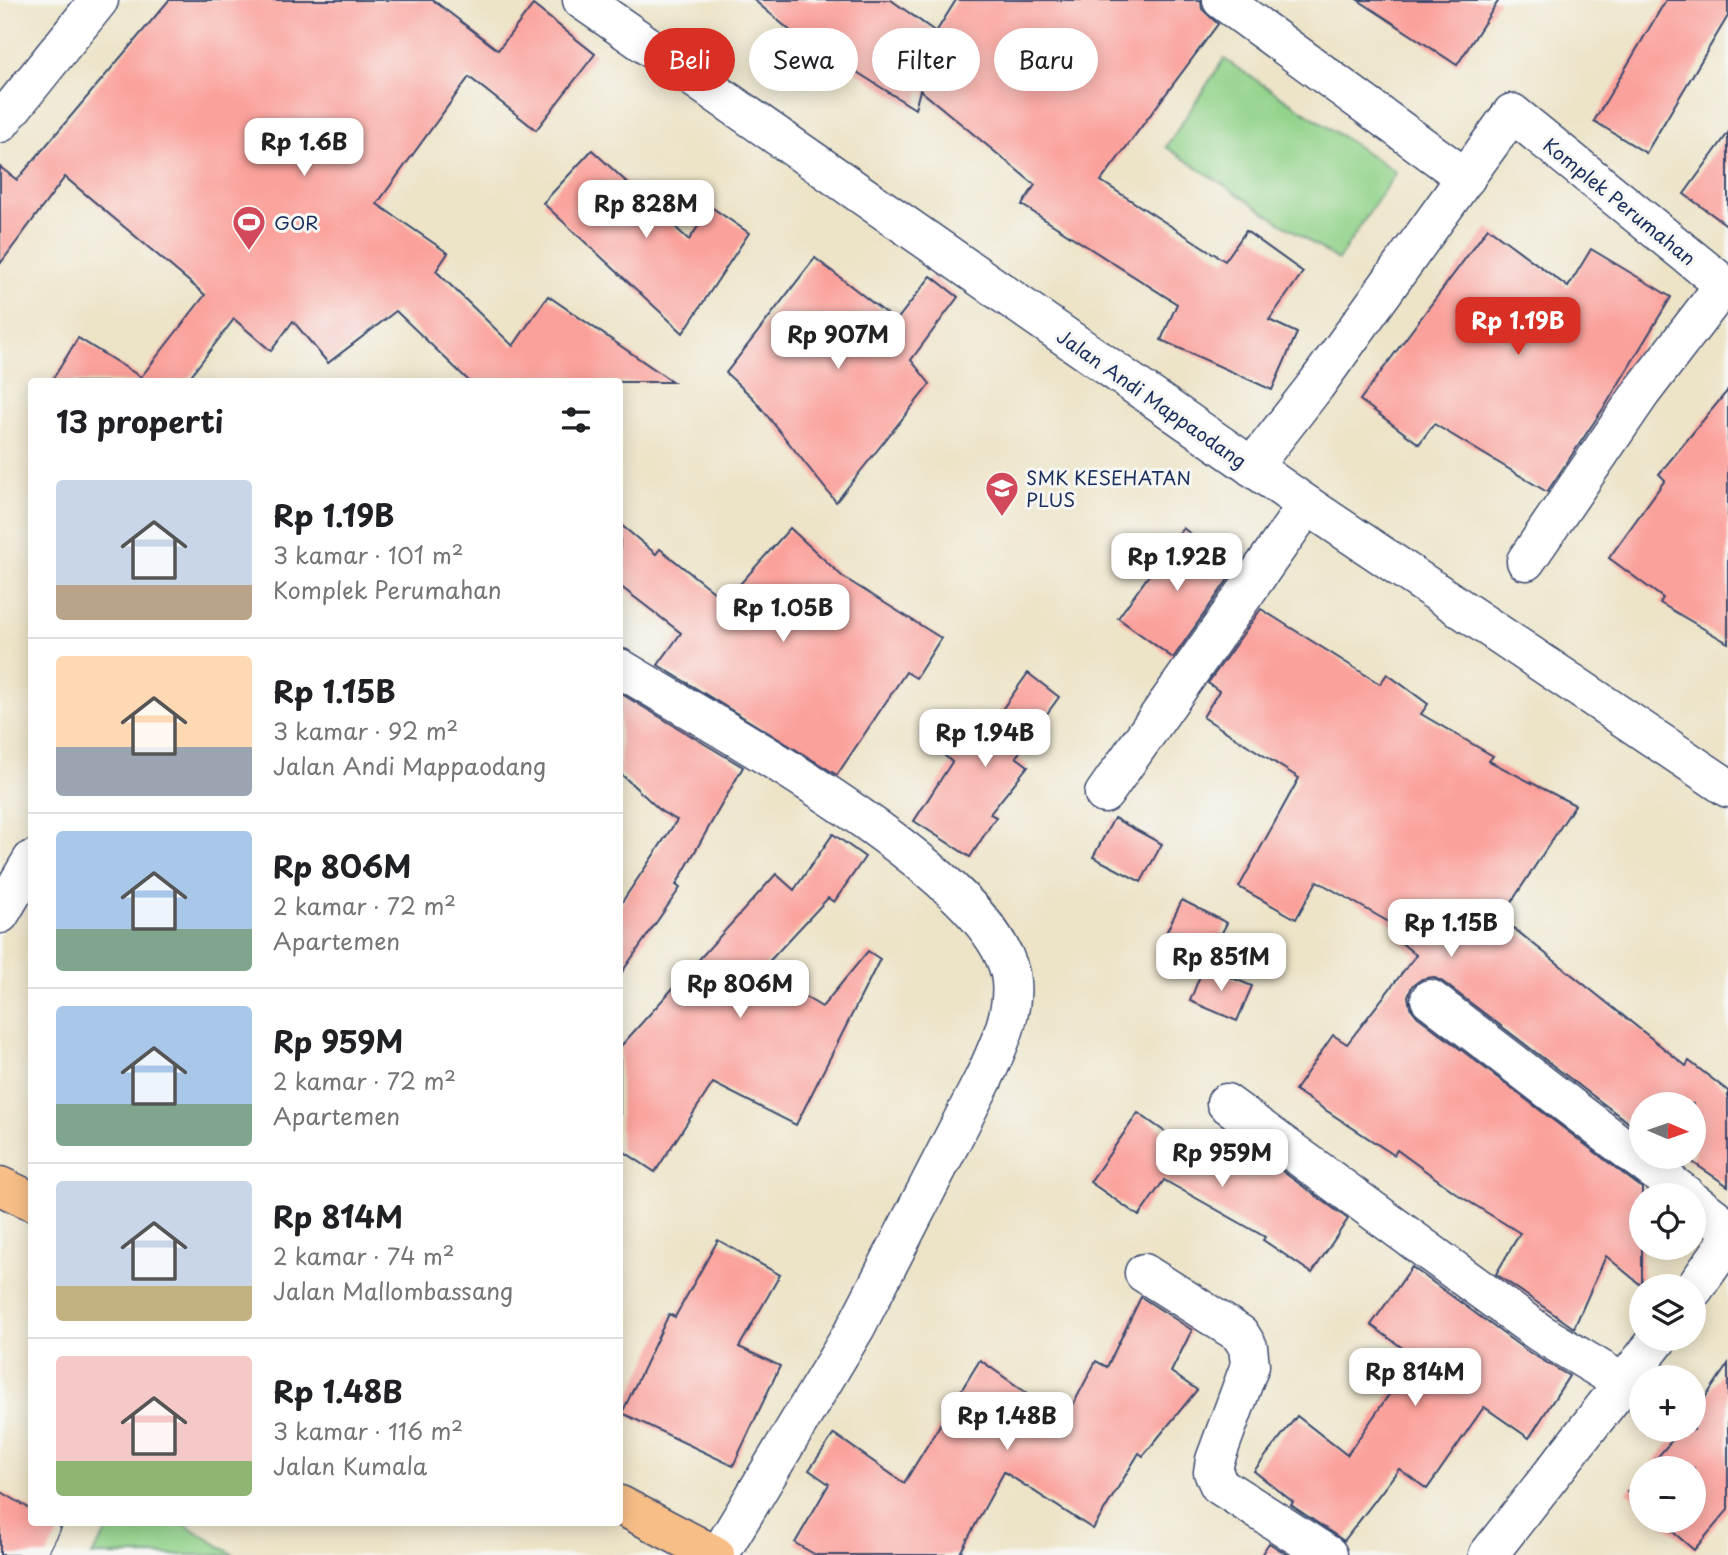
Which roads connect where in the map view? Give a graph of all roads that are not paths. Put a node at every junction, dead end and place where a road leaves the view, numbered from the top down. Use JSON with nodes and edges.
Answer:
{"nodes":[{"id":1,"x":99,"y":0,"type":"edge"},
{"id":2,"x":582,"y":0,"type":"edge"},
{"id":3,"x":1222,"y":0,"type":"edge"},
{"id":4,"x":0,"y":123,"type":"edge"},
{"id":5,"x":1466,"y":178,"type":"junction"},
{"id":6,"x":1726,"y":286,"type":"edge"},
{"id":7,"x":1252,"y":467,"type":"junction"},
{"id":8,"x":1307,"y":505,"type":"junction"},
{"id":9,"x":1526,"y":561,"type":"dead end"},
{"id":10,"x":623,"y":670,"type":"edge"},
{"id":11,"x":1728,"y":788,"type":"edge"},
{"id":12,"x":1104,"y":794,"type":"dead end"},
{"id":13,"x":28,"y":867,"type":"edge"},
{"id":14,"x":0,"y":914,"type":"edge"},
{"id":15,"x":1430,"y":999,"type":"dead end"},
{"id":16,"x":1226,"y":1103,"type":"dead end"},
{"id":17,"x":1670,"y":1183,"type":"edge"},
{"id":18,"x":0,"y":1186,"type":"edge"},
{"id":19,"x":28,"y":1199,"type":"edge"},
{"id":20,"x":1706,"y":1211,"type":"edge"},
{"id":21,"x":1728,"y":1228,"type":"edge"},
{"id":22,"x":1728,"y":1241,"type":"edge"},
{"id":23,"x":1144,"y":1273,"type":"dead end"},
{"id":24,"x":1705,"y":1274,"type":"edge"},
{"id":25,"x":1649,"y":1351,"type":"edge"},
{"id":26,"x":1625,"y":1384,"type":"junction"},
{"id":27,"x":623,"y":1507,"type":"edge"},
{"id":28,"x":717,"y":1555,"type":"edge"},
{"id":29,"x":1328,"y":1555,"type":"edge"},
{"id":30,"x":1488,"y":1555,"type":"edge"}],
"edges":[{"from":1,"to":4,"type":"street"},
{"from":2,"to":7,"type":"street","name":"Jalan Andi Mappaodang"},
{"from":3,"to":5,"type":"street"},
{"from":5,"to":6,"type":"street","name":"Komplek Perumahan"},
{"from":5,"to":7,"type":"street"},
{"from":6,"to":9,"type":"street"},
{"from":7,"to":8,"type":"street","name":"Jalan Andi Mappaodang"},
{"from":8,"to":11,"type":"street","name":"Jalan Andi Mappaodang"},
{"from":8,"to":12,"type":"street"},
{"from":10,"to":28,"type":"street"},
{"from":13,"to":14,"type":"street"},
{"from":15,"to":17,"type":"street"},
{"from":16,"to":26,"type":"street"},
{"from":18,"to":19,"type":"main road"},
{"from":20,"to":21,"type":"street"},
{"from":22,"to":24,"type":"street"},
{"from":23,"to":29,"type":"street"},
{"from":25,"to":26,"type":"street"},
{"from":26,"to":30,"type":"street"},
{"from":27,"to":28,"type":"main road"}]}
